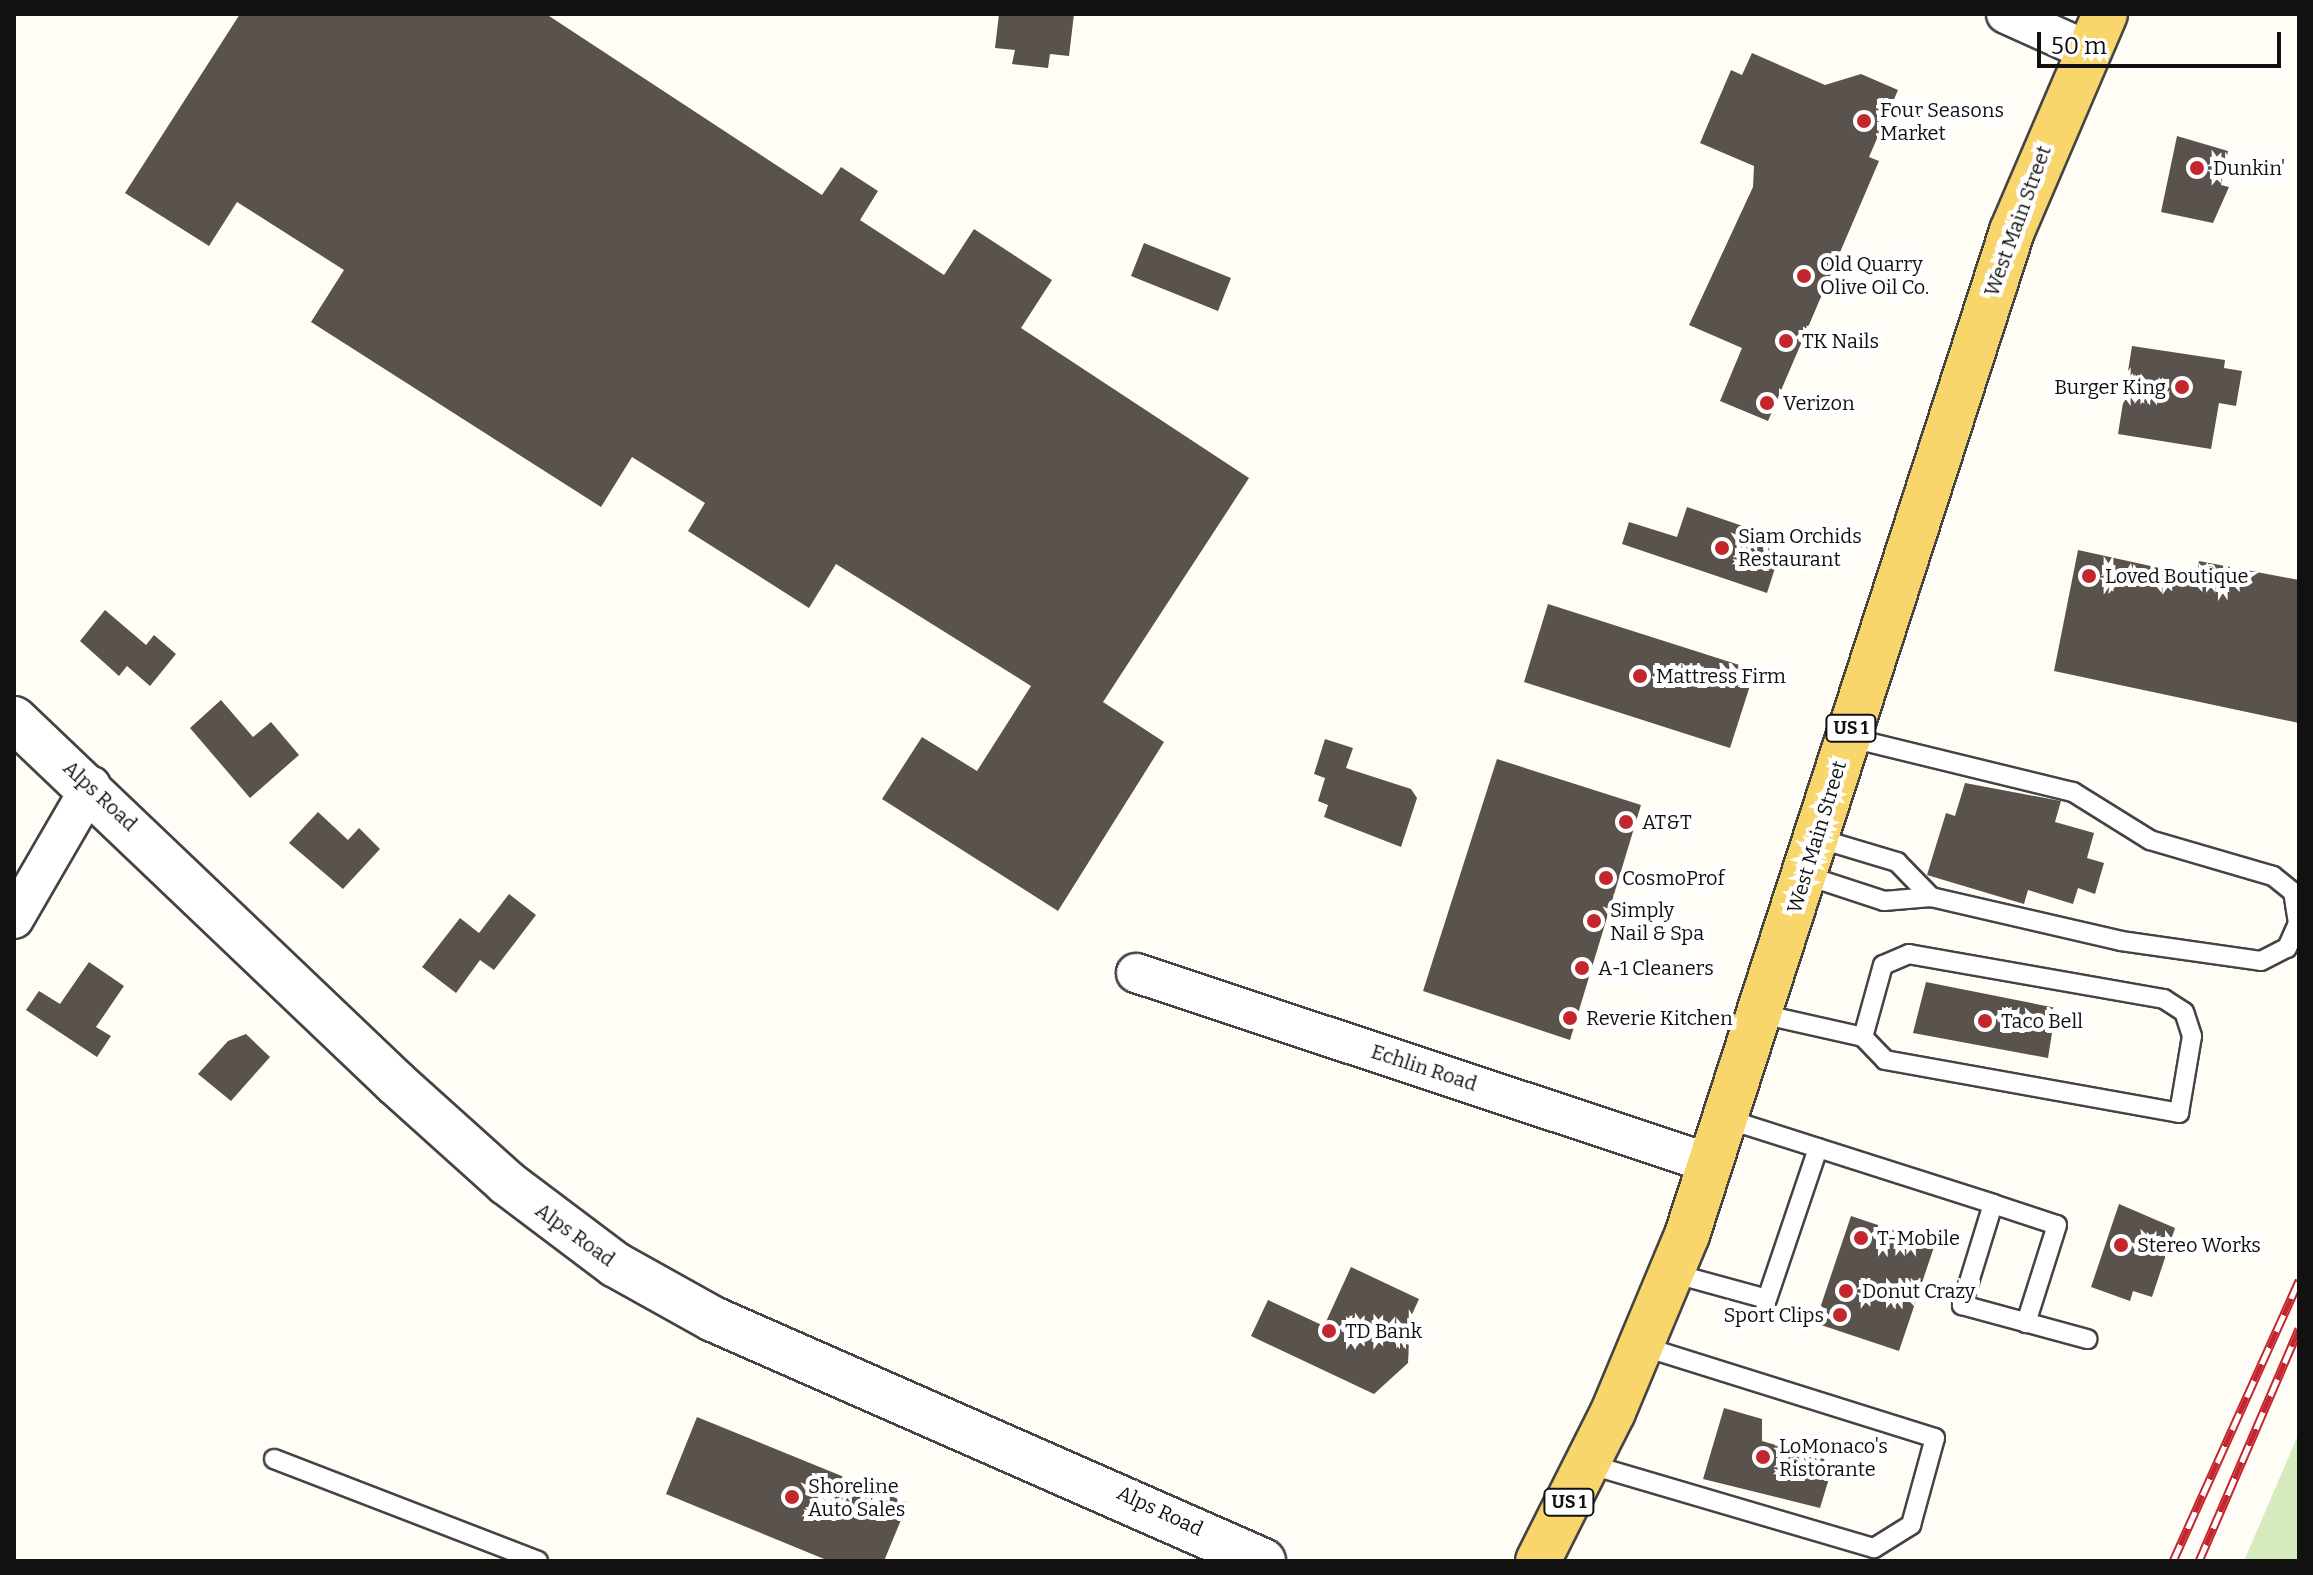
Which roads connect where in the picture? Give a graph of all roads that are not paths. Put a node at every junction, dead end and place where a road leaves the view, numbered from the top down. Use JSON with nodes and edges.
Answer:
{"nodes":[{"id":1,"x":2006,"y":14,"type":"edge"},
{"id":2,"x":2095,"y":32,"type":"edge"},
{"id":3,"x":14,"y":719,"type":"edge"},
{"id":4,"x":1848,"y":737,"type":"junction"},
{"id":5,"x":91,"y":786,"type":"junction"},
{"id":6,"x":1811,"y":857,"type":"junction"},
{"id":7,"x":1931,"y":897,"type":"junction"},
{"id":8,"x":14,"y":919,"type":"edge"},
{"id":9,"x":1136,"y":973,"type":"dead end"},
{"id":10,"x":1761,"y":1014,"type":"junction"},
{"id":11,"x":1863,"y":1037,"type":"junction"},
{"id":12,"x":1727,"y":1119,"type":"junction"},
{"id":13,"x":1818,"y":1148,"type":"junction"},
{"id":14,"x":1712,"y":1164,"type":"junction"},
{"id":15,"x":1993,"y":1204,"type":"junction"},
{"id":16,"x":1672,"y":1273,"type":"junction"},
{"id":17,"x":2026,"y":1323,"type":"junction"},
{"id":18,"x":2087,"y":1339,"type":"dead end"},
{"id":19,"x":1641,"y":1346,"type":"junction"},
{"id":20,"x":274,"y":1459,"type":"dead end"},
{"id":21,"x":1588,"y":1464,"type":"junction"},
{"id":22,"x":538,"y":1561,"type":"edge"},
{"id":23,"x":1263,"y":1561,"type":"edge"},
{"id":24,"x":1538,"y":1561,"type":"edge"}],
"edges":[{"from":1,"to":2,"type":"street"},
{"from":2,"to":4,"type":"main road","name":"West Main Street","number":"US 1"},
{"from":3,"to":5,"type":"street","name":"Alps Road"},
{"from":4,"to":6,"type":"main road","name":"West Main Street","number":"US 1"},
{"from":4,"to":7,"type":"lane"},
{"from":5,"to":8,"type":"street"},
{"from":5,"to":23,"type":"street","name":"Alps Road"},
{"from":6,"to":7,"type":"lane"},
{"from":6,"to":7,"type":"lane"},
{"from":6,"to":10,"type":"main road","name":"West Main Street","number":"US 1"},
{"from":9,"to":14,"type":"street","name":"Echlin Road"},
{"from":10,"to":11,"type":"lane"},
{"from":10,"to":12,"type":"main road","name":"West Main Street","number":"US 1"},
{"from":11,"to":11,"type":"lane"},
{"from":12,"to":13,"type":"lane"},
{"from":12,"to":14,"type":"main road","name":"West Main Street","number":"US 1"},
{"from":13,"to":15,"type":"lane"},
{"from":13,"to":16,"type":"lane"},
{"from":14,"to":16,"type":"main road","name":"West Main Street","number":"US 1"},
{"from":15,"to":17,"type":"lane"},
{"from":15,"to":17,"type":"lane"},
{"from":16,"to":19,"type":"main road","name":"West Main Street","number":"US 1"},
{"from":17,"to":18,"type":"lane"},
{"from":19,"to":21,"type":"main road","name":"West Main Street","number":"US 1"},
{"from":19,"to":21,"type":"lane"},
{"from":20,"to":22,"type":"lane"},
{"from":21,"to":24,"type":"main road","name":"West Main Street","number":"US 1"}]}
